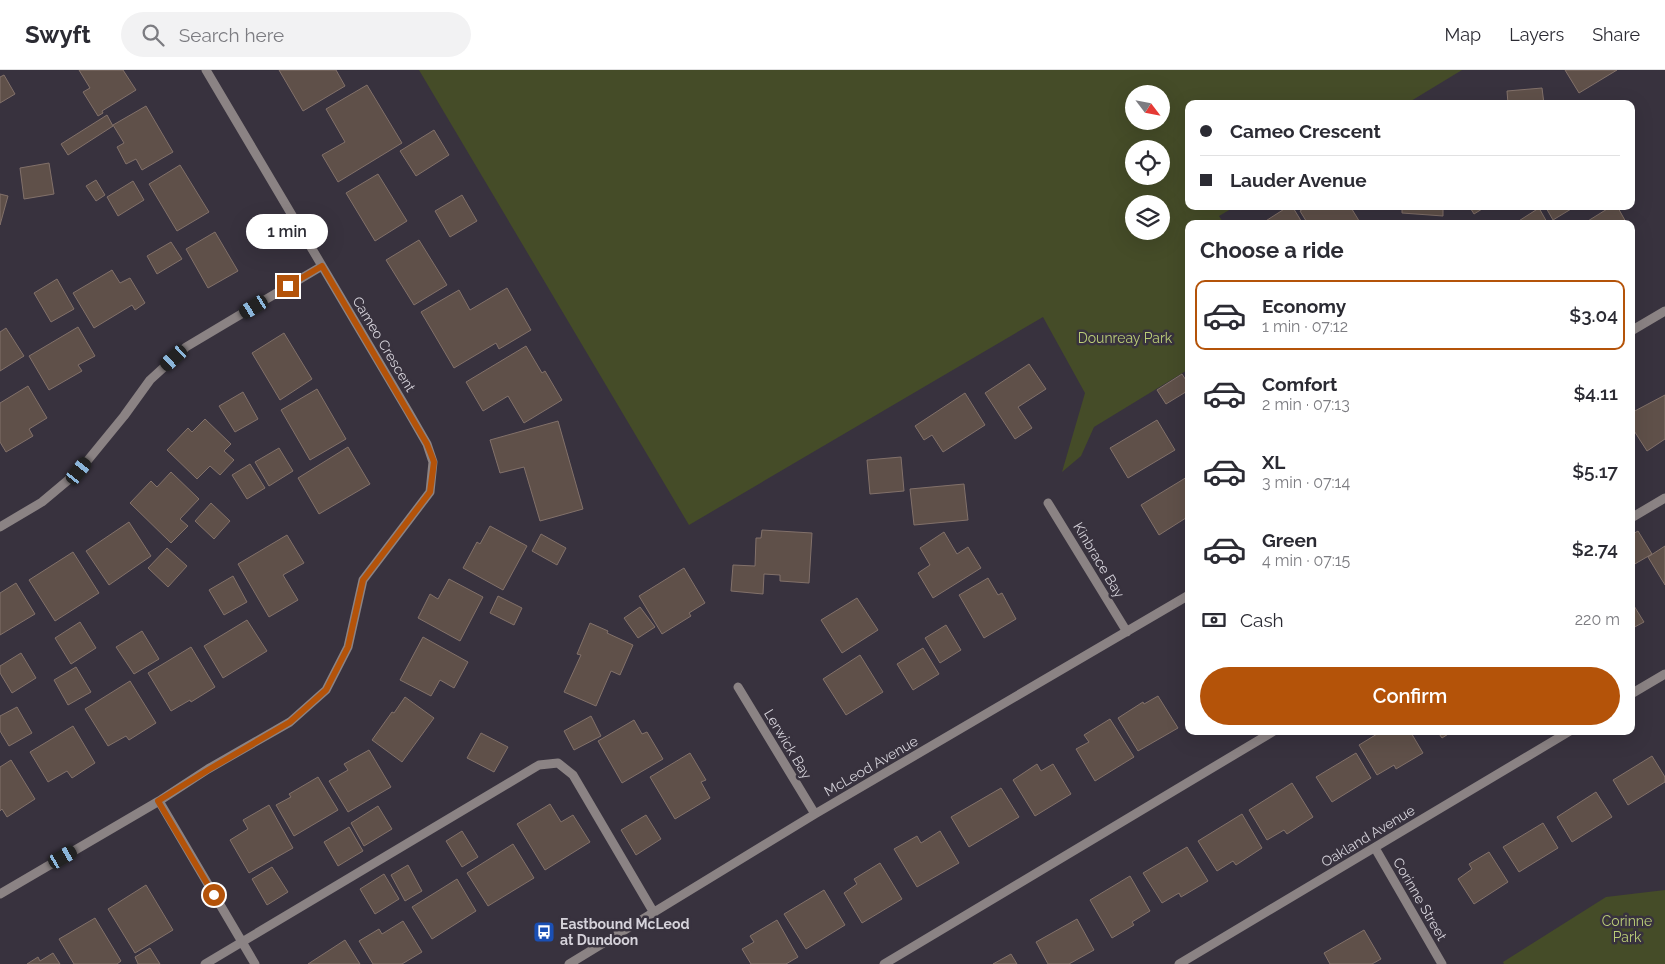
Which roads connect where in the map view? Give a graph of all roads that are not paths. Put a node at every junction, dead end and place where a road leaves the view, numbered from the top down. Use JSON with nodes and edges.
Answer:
{"nodes":[{"id":1,"x":206,"y":70,"type":"edge"},
{"id":2,"x":322,"y":266,"type":"junction"},
{"id":3,"x":1665,"y":310,"type":"edge"},
{"id":4,"x":1635,"y":329,"type":"edge"},
{"id":5,"x":1665,"y":498,"type":"edge"},
{"id":6,"x":1048,"y":502,"type":"dead end"},
{"id":7,"x":1635,"y":516,"type":"edge"},
{"id":8,"x":0,"y":527,"type":"edge"},
{"id":9,"x":1185,"y":597,"type":"edge"},
{"id":10,"x":1127,"y":632,"type":"junction"},
{"id":11,"x":1665,"y":674,"type":"edge"},
{"id":12,"x":738,"y":687,"type":"dead end"},
{"id":13,"x":1635,"y":692,"type":"edge"},
{"id":14,"x":1267,"y":735,"type":"edge"},
{"id":15,"x":1563,"y":735,"type":"edge"},
{"id":16,"x":158,"y":801,"type":"junction"},
{"id":17,"x":815,"y":814,"type":"junction"},
{"id":18,"x":1375,"y":848,"type":"junction"},
{"id":19,"x":0,"y":894,"type":"edge"},
{"id":20,"x":654,"y":913,"type":"junction"},
{"id":21,"x":242,"y":942,"type":"junction"},
{"id":22,"x":205,"y":964,"type":"edge"},
{"id":23,"x":255,"y":964,"type":"edge"},
{"id":24,"x":569,"y":964,"type":"edge"},
{"id":25,"x":884,"y":964,"type":"edge"},
{"id":26,"x":1179,"y":964,"type":"edge"},
{"id":27,"x":1442,"y":964,"type":"edge"}],
"edges":[{"from":1,"to":2,"type":"street","name":"Cameo Crescent"},
{"from":2,"to":8,"type":"street"},
{"from":2,"to":16,"type":"street","name":"Cameo Crescent"},
{"from":3,"to":4,"type":"street"},
{"from":5,"to":7,"type":"street"},
{"from":6,"to":10,"type":"street","name":"Kinbrace Bay"},
{"from":9,"to":10,"type":"street","name":"McLeod Avenue"},
{"from":10,"to":17,"type":"street","name":"McLeod Avenue"},
{"from":11,"to":13,"type":"street"},
{"from":12,"to":17,"type":"street","name":"Lerwick Bay"},
{"from":14,"to":25,"type":"street"},
{"from":15,"to":18,"type":"street","name":"Oakland Avenue"},
{"from":16,"to":19,"type":"street","name":"Cameo Crescent"},
{"from":16,"to":21,"type":"street"},
{"from":17,"to":20,"type":"street","name":"McLeod Avenue"},
{"from":18,"to":26,"type":"street","name":"Oakland Avenue"},
{"from":18,"to":27,"type":"street","name":"Corinne Street"},
{"from":20,"to":21,"type":"street"},
{"from":20,"to":24,"type":"street","name":"McLeod Avenue"},
{"from":21,"to":22,"type":"street"},
{"from":21,"to":23,"type":"street"}]}
